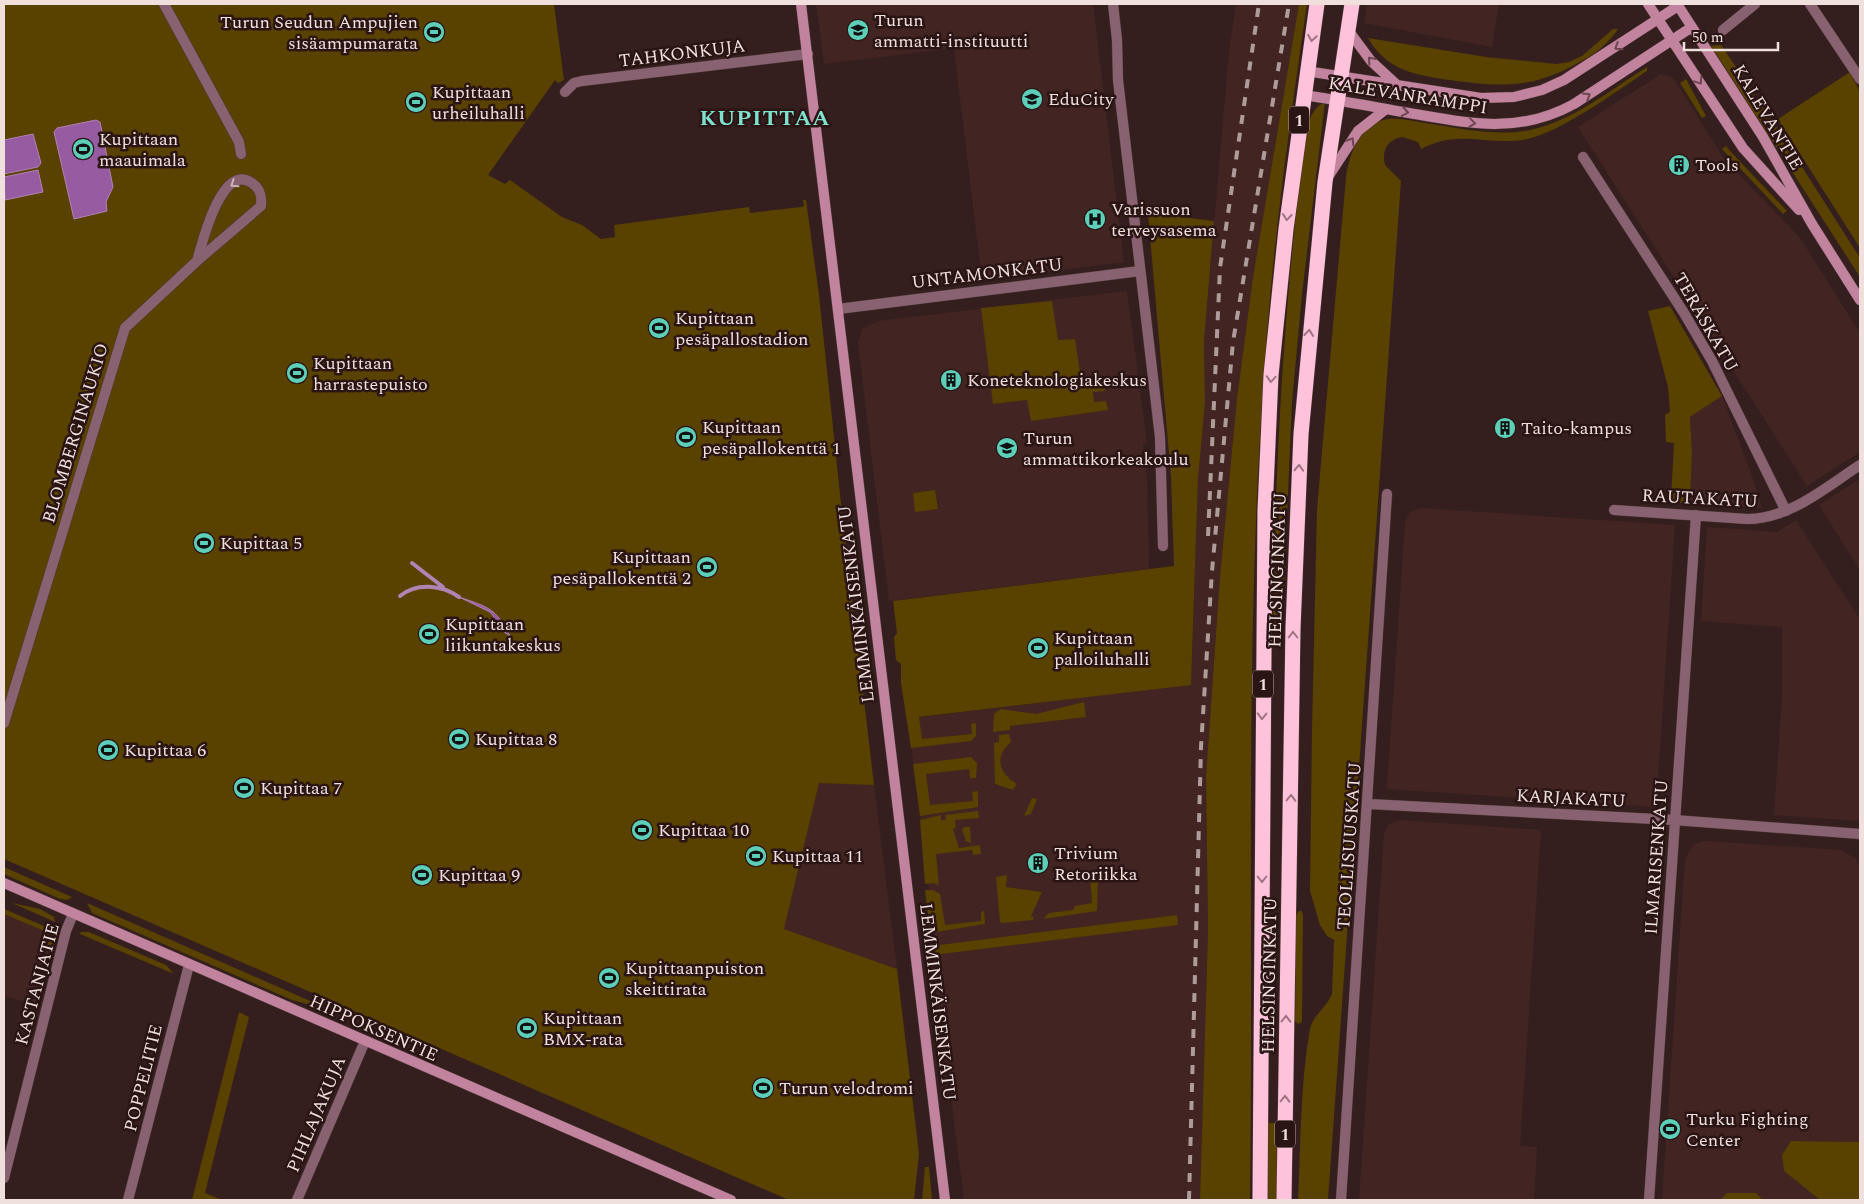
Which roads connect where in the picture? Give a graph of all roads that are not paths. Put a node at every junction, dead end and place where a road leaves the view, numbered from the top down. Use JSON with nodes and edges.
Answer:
{"nodes":[{"id":1,"x":164,"y":4,"type":"edge"},
{"id":2,"x":801,"y":4,"type":"edge"},
{"id":3,"x":1113,"y":4,"type":"edge"},
{"id":4,"x":1317,"y":4,"type":"edge"},
{"id":5,"x":1352,"y":4,"type":"edge"},
{"id":6,"x":1648,"y":4,"type":"edge"},
{"id":7,"x":1754,"y":4,"type":"edge"},
{"id":8,"x":1810,"y":4,"type":"edge"},
{"id":9,"x":1678,"y":5,"type":"edge"},
{"id":10,"x":1658,"y":20,"type":"junction"},
{"id":11,"x":1692,"y":27,"type":"junction"},
{"id":12,"x":1348,"y":30,"type":"junction"},
{"id":13,"x":1723,"y":30,"type":"dead end"},
{"id":14,"x":1672,"y":40,"type":"junction"},
{"id":15,"x":808,"y":54,"type":"junction"},
{"id":16,"x":1306,"y":71,"type":"junction"},
{"id":17,"x":1341,"y":77,"type":"junction"},
{"id":18,"x":1860,"y":79,"type":"edge"},
{"id":19,"x":1398,"y":86,"type":"junction"},
{"id":20,"x":565,"y":92,"type":"dead end"},
{"id":21,"x":1303,"y":95,"type":"junction"},
{"id":22,"x":1337,"y":100,"type":"junction"},
{"id":23,"x":1386,"y":109,"type":"junction"},
{"id":24,"x":241,"y":154,"type":"dead end"},
{"id":25,"x":1583,"y":157,"type":"dead end"},
{"id":26,"x":1325,"y":182,"type":"junction"},
{"id":27,"x":1812,"y":224,"type":"junction"},
{"id":28,"x":197,"y":261,"type":"junction"},
{"id":29,"x":1140,"y":271,"type":"junction"},
{"id":30,"x":1860,"y":300,"type":"edge"},
{"id":31,"x":838,"y":309,"type":"junction"},
{"id":32,"x":1860,"y":465,"type":"edge"},
{"id":33,"x":1387,"y":494,"type":"dead end"},
{"id":34,"x":1614,"y":510,"type":"dead end"},
{"id":35,"x":1786,"y":512,"type":"junction"},
{"id":36,"x":1696,"y":515,"type":"junction"},
{"id":37,"x":1163,"y":546,"type":"dead end"},
{"id":38,"x":4,"y":723,"type":"edge"},
{"id":39,"x":1369,"y":804,"type":"junction"},
{"id":40,"x":1674,"y":820,"type":"junction"},
{"id":41,"x":1860,"y":834,"type":"edge"},
{"id":42,"x":4,"y":883,"type":"edge"},
{"id":43,"x":73,"y":914,"type":"junction"},
{"id":44,"x":189,"y":965,"type":"junction"},
{"id":45,"x":365,"y":1041,"type":"junction"},
{"id":46,"x":4,"y":1178,"type":"edge"},
{"id":47,"x":128,"y":1200,"type":"edge"},
{"id":48,"x":297,"y":1200,"type":"edge"},
{"id":49,"x":731,"y":1200,"type":"edge"},
{"id":50,"x":945,"y":1200,"type":"edge"},
{"id":51,"x":1260,"y":1200,"type":"edge"},
{"id":52,"x":1284,"y":1200,"type":"edge"},
{"id":53,"x":1341,"y":1200,"type":"edge"},
{"id":54,"x":1649,"y":1200,"type":"edge"}],
"edges":[{"from":1,"to":24,"type":"street"},
{"from":2,"to":15,"type":"street","name":"LEMMINKÄISENKATU"},
{"from":3,"to":29,"type":"street"},
{"from":4,"to":16,"type":"highway","name":"HELSINGINKATU","number":"1","one_way":true},
{"from":5,"to":12,"type":"highway","name":"HELSINGINKATU","number":"1"},
{"from":6,"to":10,"type":"street","name":"KALEVANTIE"},
{"from":7,"to":13,"type":"street"},
{"from":8,"to":18,"type":"street"},
{"from":9,"to":10,"type":"street","name":"KALEVANRAMPPI"},
{"from":9,"to":11,"type":"street","name":"KALEVANTIE"},
{"from":10,"to":14,"type":"street","name":"KALEVANTIE"},
{"from":10,"to":19,"type":"street","name":"KALEVANRAMPPI","one_way":true},
{"from":11,"to":14,"type":"street","name":"KALEVANRAMPPI"},
{"from":11,"to":27,"type":"street","name":"KALEVANTIE"},
{"from":12,"to":17,"type":"highway","name":"HELSINGINKATU","number":"1"},
{"from":19,"to":12,"type":"street","one_way":true},
{"from":23,"to":14,"type":"street","name":"KALEVANRAMPPI","one_way":true},
{"from":14,"to":27,"type":"street","name":"KALEVANTIE","one_way":true},
{"from":15,"to":20,"type":"street","name":"TAHKONKUJA"},
{"from":15,"to":31,"type":"street","name":"LEMMINKÄISENKATU"},
{"from":16,"to":17,"type":"street","name":"KALEVANRAMPPI"},
{"from":16,"to":21,"type":"highway","name":"HELSINGINKATU","number":"1"},
{"from":17,"to":19,"type":"street","name":"KALEVANRAMPPI"},
{"from":17,"to":22,"type":"highway","name":"HELSINGINKATU","number":"1"},
{"from":21,"to":22,"type":"street","name":"KALEVANRAMPPI"},
{"from":21,"to":51,"type":"highway","name":"HELSINGINKATU","number":"1","one_way":true},
{"from":22,"to":23,"type":"street","name":"KALEVANRAMPPI"},
{"from":22,"to":26,"type":"highway","name":"HELSINGINKATU","number":"1"},
{"from":26,"to":23,"type":"street","one_way":true},
{"from":25,"to":35,"type":"street","name":"TERÄSKATU"},
{"from":52,"to":26,"type":"highway","name":"HELSINGINKATU","number":"1","one_way":true},
{"from":27,"to":30,"type":"street","name":"KALEVANTIE"},
{"from":28,"to":28,"type":"street","name":"BLOMBERGINAUKIO","one_way":true},
{"from":28,"to":38,"type":"street","name":"BLOMBERGINAUKIO"},
{"from":29,"to":31,"type":"street","name":"UNTAMONKATU"},
{"from":29,"to":37,"type":"street"},
{"from":31,"to":50,"type":"street","name":"LEMMINKÄISENKATU"},
{"from":32,"to":35,"type":"street","name":"RAUTAKATU"},
{"from":33,"to":39,"type":"street","name":"TEOLLISUUSKATU"},
{"from":34,"to":36,"type":"street","name":"RAUTAKATU"},
{"from":35,"to":36,"type":"street","name":"RAUTAKATU"},
{"from":36,"to":40,"type":"street","name":"ILMARISENKATU"},
{"from":39,"to":40,"type":"street","name":"KARJAKATU"},
{"from":39,"to":53,"type":"street","name":"TEOLLISUUSKATU"},
{"from":40,"to":41,"type":"street","name":"KARJAKATU"},
{"from":40,"to":54,"type":"street","name":"ILMARISENKATU"},
{"from":42,"to":43,"type":"street","name":"HIPPOKSENTIE"},
{"from":43,"to":44,"type":"street","name":"HIPPOKSENTIE"},
{"from":43,"to":46,"type":"street","name":"KASTANJATIE"},
{"from":44,"to":45,"type":"street","name":"HIPPOKSENTIE"},
{"from":44,"to":47,"type":"street","name":"POPPELITIE"},
{"from":45,"to":48,"type":"street","name":"PIHLAJAKUJA"},
{"from":45,"to":49,"type":"street","name":"HIPPOKSENTIE"}]}
